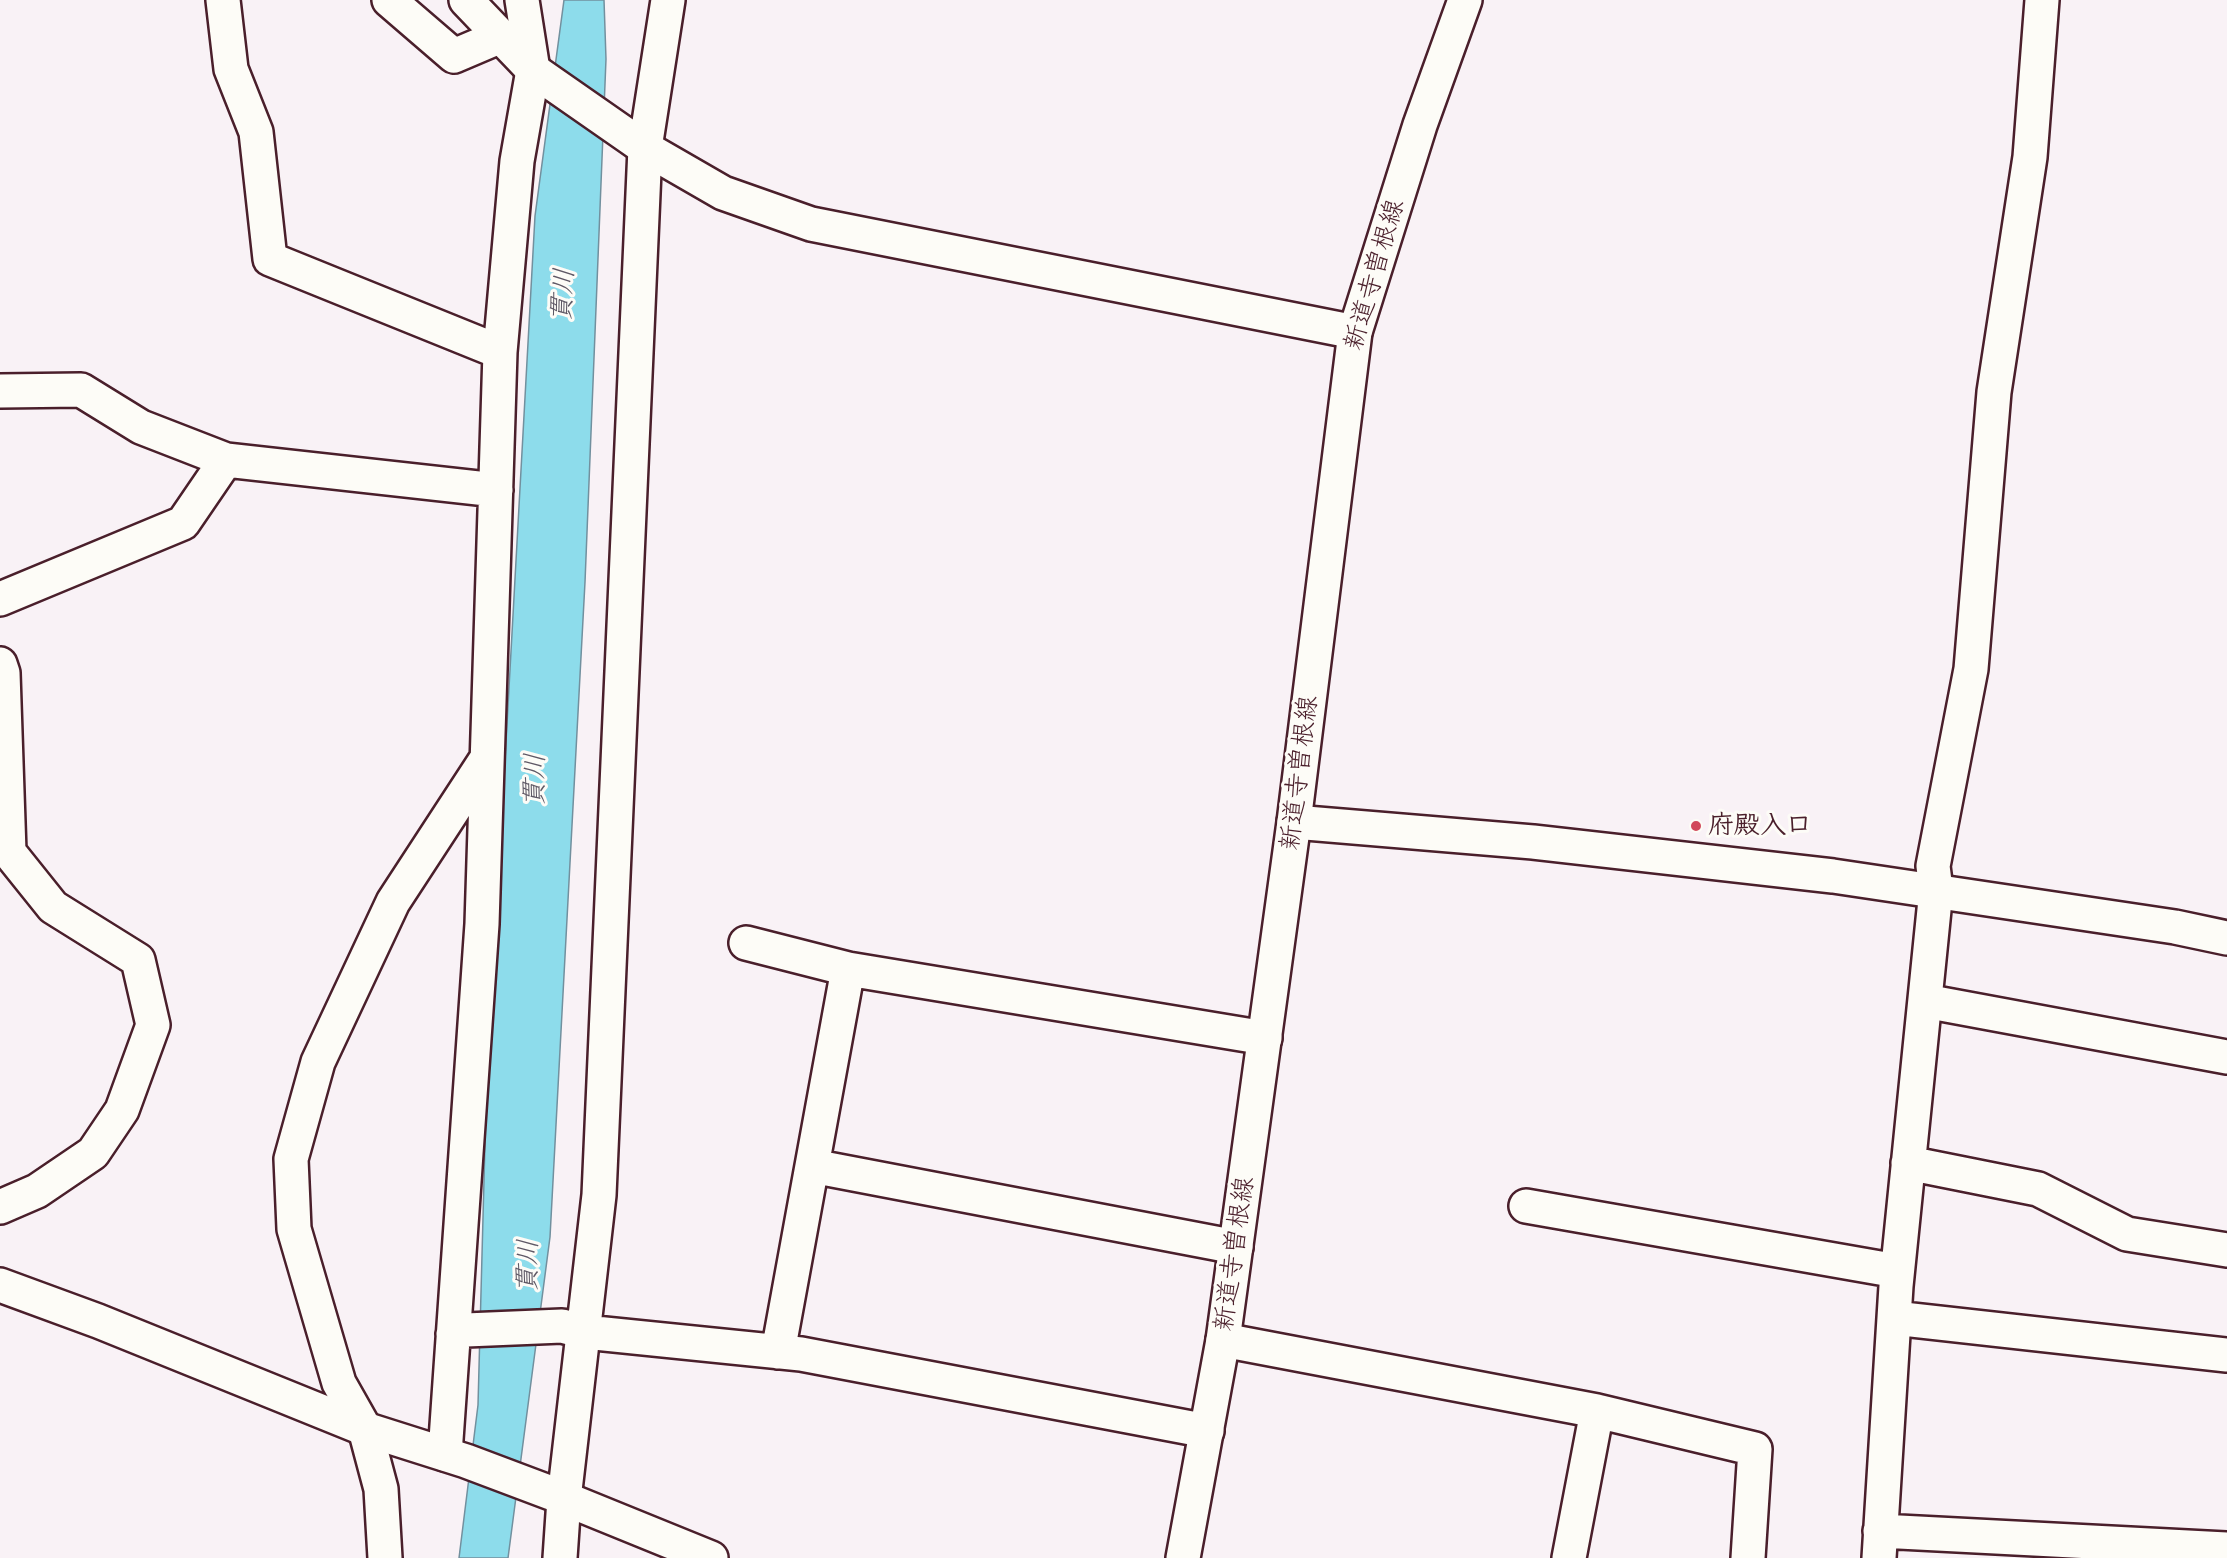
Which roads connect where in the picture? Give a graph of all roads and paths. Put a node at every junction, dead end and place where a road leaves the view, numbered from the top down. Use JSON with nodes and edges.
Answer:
{"nodes":[{"id":1,"x":223,"y":0,"type":"edge"},
{"id":2,"x":389,"y":0,"type":"edge"},
{"id":3,"x":466,"y":0,"type":"edge"},
{"id":4,"x":522,"y":0,"type":"edge"},
{"id":5,"x":668,"y":0,"type":"edge"},
{"id":6,"x":1465,"y":0,"type":"edge"},
{"id":7,"x":2042,"y":0,"type":"edge"},
{"id":8,"x":501,"y":36,"type":"junction"},
{"id":9,"x":533,"y":70,"type":"junction"},
{"id":10,"x":645,"y":148,"type":"junction"},
{"id":11,"x":1355,"y":332,"type":"junction"},
{"id":12,"x":500,"y":352,"type":"junction"},
{"id":13,"x":0,"y":391,"type":"edge"},
{"id":14,"x":226,"y":460,"type":"junction"},
{"id":15,"x":496,"y":490,"type":"junction"},
{"id":16,"x":0,"y":599,"type":"edge"},
{"id":17,"x":0,"y":663,"type":"edge"},
{"id":18,"x":487,"y":758,"type":"junction"},
{"id":19,"x":1294,"y":822,"type":"junction"},
{"id":20,"x":1936,"y":891,"type":"junction"},
{"id":21,"x":2227,"y":938,"type":"edge"},
{"id":22,"x":747,"y":943,"type":"dead end"},
{"id":23,"x":848,"y":969,"type":"junction"},
{"id":24,"x":1925,"y":1001,"type":"junction"},
{"id":25,"x":1265,"y":1038,"type":"junction"},
{"id":26,"x":2227,"y":1057,"type":"edge"},
{"id":27,"x":1908,"y":1163,"type":"junction"},
{"id":28,"x":812,"y":1166,"type":"junction"},
{"id":29,"x":1526,"y":1206,"type":"dead end"},
{"id":30,"x":0,"y":1207,"type":"edge"},
{"id":31,"x":1236,"y":1247,"type":"junction"},
{"id":32,"x":2227,"y":1250,"type":"edge"},
{"id":33,"x":1897,"y":1271,"type":"junction"},
{"id":34,"x":0,"y":1285,"type":"edge"},
{"id":35,"x":1894,"y":1317,"type":"junction"},
{"id":36,"x":573,"y":1329,"type":"junction"},
{"id":37,"x":459,"y":1332,"type":"junction"},
{"id":38,"x":1223,"y":1340,"type":"junction"},
{"id":39,"x":778,"y":1352,"type":"junction"},
{"id":40,"x":2227,"y":1355,"type":"edge"},
{"id":41,"x":1597,"y":1411,"type":"junction"},
{"id":42,"x":365,"y":1429,"type":"junction"},
{"id":43,"x":1207,"y":1431,"type":"junction"},
{"id":44,"x":456,"y":1457,"type":"junction"},
{"id":45,"x":558,"y":1496,"type":"junction"},
{"id":46,"x":1879,"y":1544,"type":"edge"},
{"id":47,"x":2227,"y":1549,"type":"edge"},
{"id":48,"x":384,"y":1558,"type":"edge"},
{"id":49,"x":560,"y":1558,"type":"edge"},
{"id":50,"x":711,"y":1558,"type":"edge"},
{"id":51,"x":1183,"y":1558,"type":"edge"},
{"id":52,"x":1569,"y":1558,"type":"edge"},
{"id":53,"x":1748,"y":1558,"type":"edge"}],
"edges":[{"from":1,"to":12,"type":"street"},
{"from":2,"to":8,"type":"street"},
{"from":3,"to":8,"type":"street"},
{"from":4,"to":9,"type":"street"},
{"from":5,"to":10,"type":"street"},
{"from":6,"to":11,"type":"street","name":"新道寺曽根線"},
{"from":7,"to":20,"type":"street"},
{"from":8,"to":9,"type":"street"},
{"from":9,"to":10,"type":"street"},
{"from":9,"to":12,"type":"street"},
{"from":10,"to":11,"type":"street"},
{"from":10,"to":36,"type":"street"},
{"from":11,"to":19,"type":"street","name":"新道寺曽根線"},
{"from":12,"to":15,"type":"street"},
{"from":13,"to":14,"type":"street"},
{"from":14,"to":15,"type":"street"},
{"from":14,"to":16,"type":"street"},
{"from":15,"to":18,"type":"street"},
{"from":17,"to":30,"type":"street"},
{"from":18,"to":37,"type":"street"},
{"from":18,"to":42,"type":"street"},
{"from":19,"to":20,"type":"street"},
{"from":19,"to":25,"type":"street","name":"新道寺曽根線"},
{"from":20,"to":21,"type":"street"},
{"from":20,"to":24,"type":"street"},
{"from":22,"to":23,"type":"street"},
{"from":23,"to":25,"type":"street"},
{"from":23,"to":28,"type":"street"},
{"from":24,"to":26,"type":"street"},
{"from":24,"to":27,"type":"street"},
{"from":25,"to":31,"type":"street","name":"新道寺曽根線"},
{"from":27,"to":32,"type":"street"},
{"from":27,"to":33,"type":"street"},
{"from":28,"to":31,"type":"street"},
{"from":28,"to":39,"type":"street"},
{"from":29,"to":33,"type":"street"},
{"from":31,"to":38,"type":"street","name":"新道寺曽根線"},
{"from":33,"to":35,"type":"street"},
{"from":34,"to":42,"type":"street"},
{"from":35,"to":40,"type":"street"},
{"from":35,"to":46,"type":"street"},
{"from":36,"to":37,"type":"street"},
{"from":36,"to":39,"type":"street"},
{"from":36,"to":45,"type":"street"},
{"from":37,"to":44,"type":"street"},
{"from":38,"to":41,"type":"street"},
{"from":38,"to":43,"type":"street","name":"新道寺曽根線"},
{"from":39,"to":43,"type":"street"},
{"from":41,"to":52,"type":"street"},
{"from":41,"to":53,"type":"street"},
{"from":42,"to":44,"type":"street"},
{"from":42,"to":48,"type":"street"},
{"from":43,"to":51,"type":"street","name":"新道寺曽根線"},
{"from":44,"to":45,"type":"street"},
{"from":45,"to":49,"type":"street"},
{"from":45,"to":50,"type":"street"},
{"from":46,"to":47,"type":"street"}]}
